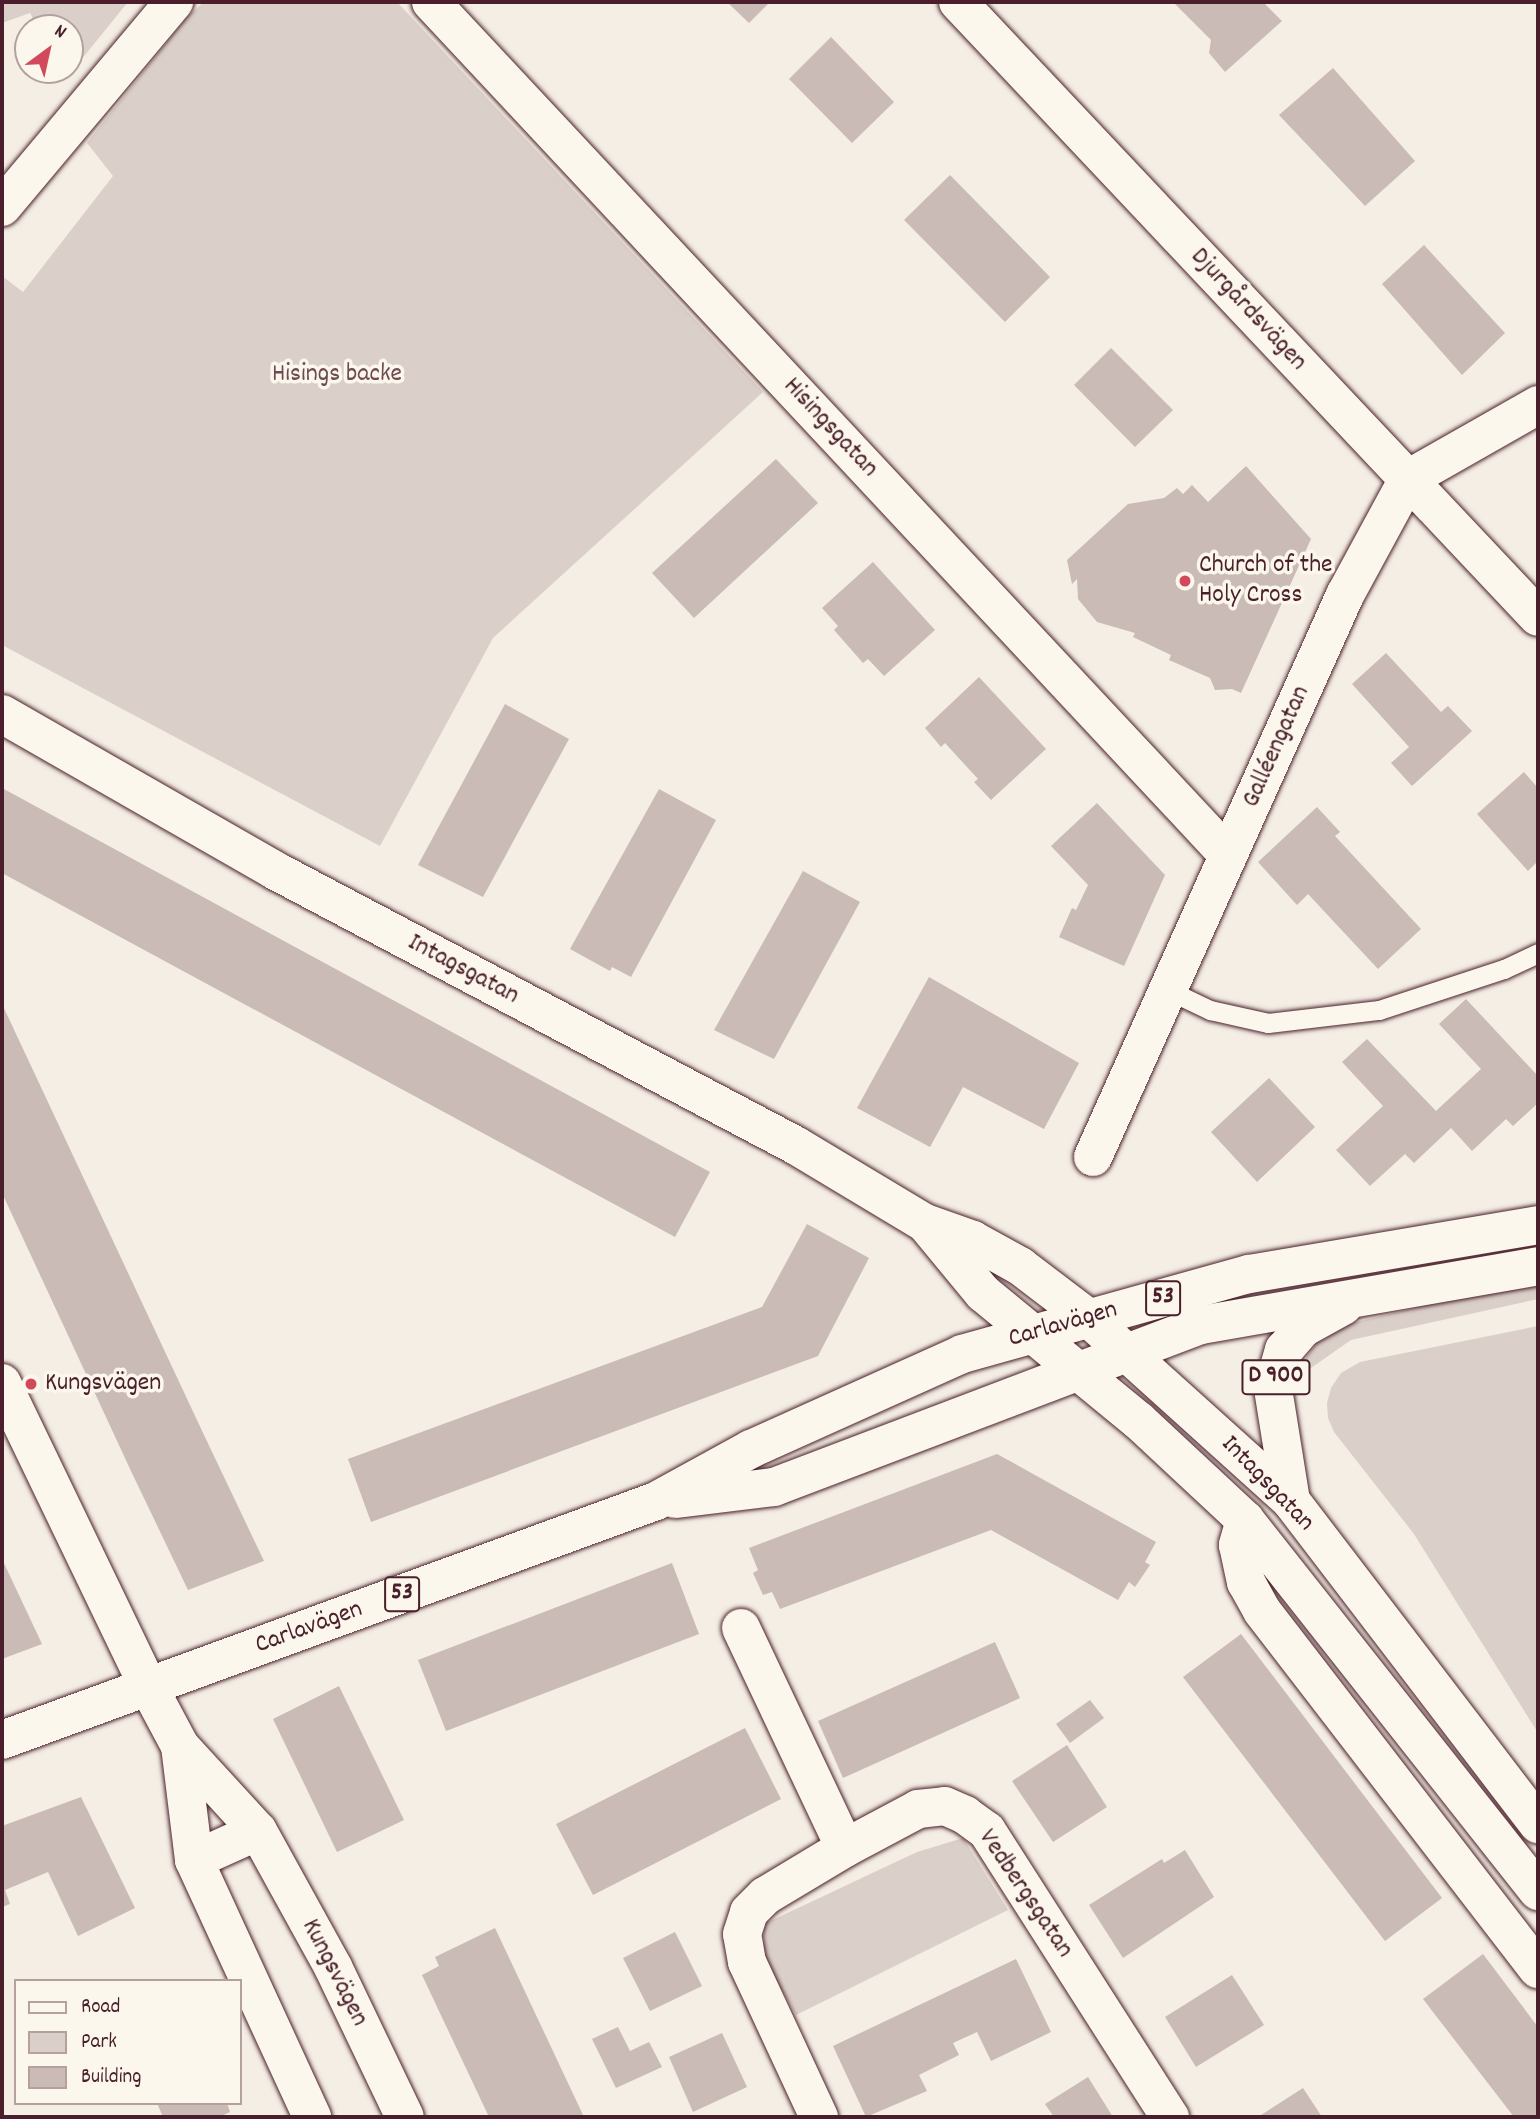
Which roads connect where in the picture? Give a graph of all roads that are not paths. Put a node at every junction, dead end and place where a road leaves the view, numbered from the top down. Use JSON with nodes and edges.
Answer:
{"nodes":[{"id":1,"x":174,"y":2,"type":"edge"},
{"id":2,"x":431,"y":2,"type":"edge"},
{"id":3,"x":958,"y":2,"type":"edge"},
{"id":4,"x":2,"y":207,"type":"edge"},
{"id":5,"x":1538,"y":405,"type":"edge"},
{"id":6,"x":1408,"y":479,"type":"junction"},
{"id":7,"x":1538,"y":617,"type":"edge"},
{"id":8,"x":2,"y":714,"type":"edge"},
{"id":9,"x":1228,"y":855,"type":"junction"},
{"id":10,"x":1538,"y":953,"type":"edge"},
{"id":11,"x":1168,"y":990,"type":"junction"},
{"id":12,"x":1093,"y":1157,"type":"dead end"},
{"id":13,"x":925,"y":1223,"type":"junction"},
{"id":14,"x":1538,"y":1225,"type":"edge"},
{"id":15,"x":1538,"y":1266,"type":"edge"},
{"id":16,"x":1364,"y":1295,"type":"junction"},
{"id":17,"x":1087,"y":1317,"type":"junction"},
{"id":18,"x":1034,"y":1333,"type":"junction"},
{"id":19,"x":1123,"y":1352,"type":"junction"},
{"id":20,"x":1079,"y":1370,"type":"junction"},
{"id":21,"x":2,"y":1383,"type":"edge"},
{"id":22,"x":656,"y":1501,"type":"junction"},
{"id":23,"x":1291,"y":1501,"type":"junction"},
{"id":24,"x":1245,"y":1520,"type":"junction"},
{"id":25,"x":741,"y":1628,"type":"dead end"},
{"id":26,"x":148,"y":1686,"type":"junction"},
{"id":27,"x":2,"y":1740,"type":"edge"},
{"id":28,"x":180,"y":1746,"type":"junction"},
{"id":29,"x":1538,"y":1824,"type":"edge"},
{"id":30,"x":258,"y":1831,"type":"junction"},
{"id":31,"x":845,"y":1849,"type":"junction"},
{"id":32,"x":194,"y":1860,"type":"junction"},
{"id":33,"x":1538,"y":1891,"type":"edge"},
{"id":34,"x":1538,"y":1969,"type":"edge"},
{"id":35,"x":312,"y":2117,"type":"edge"},
{"id":36,"x":405,"y":2117,"type":"edge"},
{"id":37,"x":819,"y":2117,"type":"edge"},
{"id":38,"x":1170,"y":2117,"type":"edge"}],
"edges":[{"from":1,"to":4,"type":"street"},
{"from":2,"to":9,"type":"street","name":"Hisingsgatan"},
{"from":3,"to":6,"type":"street","name":"Djurgårdsvägen"},
{"from":5,"to":6,"type":"street"},
{"from":6,"to":7,"type":"street","name":"Djurgårdsvägen"},
{"from":6,"to":9,"type":"street","name":"Galléengatan"},
{"from":8,"to":13,"type":"street","name":"Intagsgatan"},
{"from":9,"to":11,"type":"street","name":"Galléengatan"},
{"from":10,"to":11,"type":"lane"},
{"from":11,"to":12,"type":"street","name":"Galléengatan"},
{"from":13,"to":17,"type":"street","name":"Intagsgatan"},
{"from":13,"to":18,"type":"street","name":"Intagsgatan"},
{"from":14,"to":17,"type":"street","name":"Carlavägen","number":"53"},
{"from":15,"to":16,"type":"street","name":"Carlavägen","number":"53"},
{"from":16,"to":19,"type":"street","name":"Carlavägen","number":"53"},
{"from":16,"to":23,"type":"street","number":"D 900"},
{"from":17,"to":18,"type":"street","name":"Carlavägen","number":"53"},
{"from":17,"to":19,"type":"street","name":"Intagsgatan","number":"D 900"},
{"from":18,"to":20,"type":"street","name":"Intagsgatan"},
{"from":18,"to":22,"type":"street","name":"Carlavägen","number":"53"},
{"from":19,"to":20,"type":"street","name":"Carlavägen","number":"53"},
{"from":19,"to":23,"type":"street","name":"Intagsgatan","number":"D 900"},
{"from":20,"to":22,"type":"street","name":"Carlavägen","number":"53"},
{"from":20,"to":24,"type":"street","name":"Intagsgatan"},
{"from":21,"to":26,"type":"street","name":"Kungsvägen"},
{"from":22,"to":26,"type":"street","name":"Carlavägen","number":"53"},
{"from":23,"to":29,"type":"street","name":"Intagsgatan","number":"D 900"},
{"from":24,"to":33,"type":"street","name":"Intagsgatan"},
{"from":24,"to":34,"type":"street","name":"Intagsgatan"},
{"from":25,"to":31,"type":"street"},
{"from":26,"to":27,"type":"street","name":"Carlavägen","number":"53"},
{"from":26,"to":28,"type":"street","name":"Kungsvägen"},
{"from":28,"to":30,"type":"street","name":"Kungsvägen"},
{"from":28,"to":32,"type":"street","name":"Kungsvägen"},
{"from":30,"to":32,"type":"street"},
{"from":30,"to":36,"type":"street","name":"Kungsvägen"},
{"from":31,"to":37,"type":"street","name":"Vedbergsgatan"},
{"from":31,"to":38,"type":"street","name":"Vedbergsgatan"},
{"from":32,"to":35,"type":"street","name":"Kungsvägen"}]}
